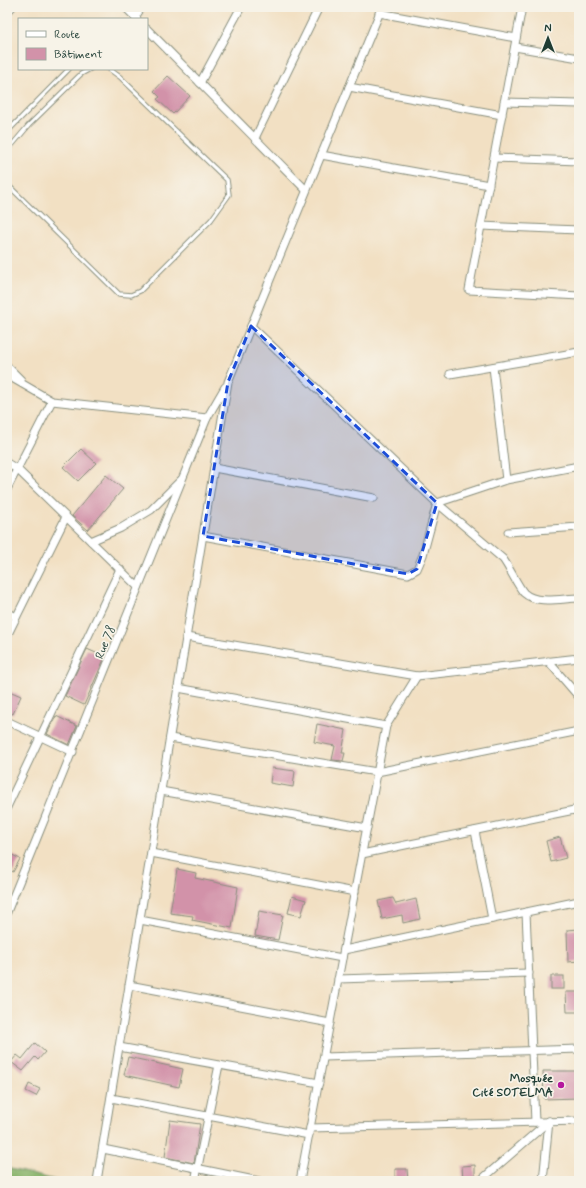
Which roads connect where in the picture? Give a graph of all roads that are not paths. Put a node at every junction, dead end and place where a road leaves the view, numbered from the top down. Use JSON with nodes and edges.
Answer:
{"nodes":[{"id":1,"x":12,"y":7,"type":"edge"},
{"id":2,"x":125,"y":7,"type":"edge"},
{"id":3,"x":142,"y":7,"type":"edge"},
{"id":4,"x":241,"y":7,"type":"edge"},
{"id":5,"x":319,"y":7,"type":"edge"},
{"id":6,"x":522,"y":7,"type":"edge"},
{"id":7,"x":381,"y":10,"type":"edge"},
{"id":8,"x":7,"y":12,"type":"edge"},
{"id":9,"x":136,"y":18,"type":"edge"},
{"id":10,"x":148,"y":30,"type":"edge"},
{"id":11,"x":516,"y":38,"type":"junction"},
{"id":12,"x":515,"y":47,"type":"junction"},
{"id":13,"x":579,"y":58,"type":"edge"},
{"id":14,"x":68,"y":70,"type":"edge"},
{"id":15,"x":88,"y":70,"type":"edge"},
{"id":16,"x":110,"y":70,"type":"edge"},
{"id":17,"x":200,"y":83,"type":"junction"},
{"id":18,"x":349,"y":87,"type":"junction"},
{"id":19,"x":504,"y":102,"type":"junction"},
{"id":20,"x":579,"y":104,"type":"edge"},
{"id":21,"x":502,"y":114,"type":"junction"},
{"id":22,"x":7,"y":132,"type":"edge"},
{"id":23,"x":255,"y":138,"type":"junction"},
{"id":24,"x":7,"y":151,"type":"edge"},
{"id":25,"x":321,"y":155,"type":"junction"},
{"id":26,"x":494,"y":158,"type":"junction"},
{"id":27,"x":579,"y":161,"type":"edge"},
{"id":28,"x":7,"y":184,"type":"edge"},
{"id":29,"x":489,"y":185,"type":"junction"},
{"id":30,"x":306,"y":190,"type":"junction"},
{"id":31,"x":481,"y":226,"type":"junction"},
{"id":32,"x":579,"y":230,"type":"edge"},
{"id":33,"x":579,"y":296,"type":"edge"},
{"id":34,"x":250,"y":326,"type":"junction"},
{"id":35,"x":579,"y":352,"type":"edge"},
{"id":36,"x":7,"y":366,"type":"edge"},
{"id":37,"x":493,"y":366,"type":"junction"},
{"id":38,"x":450,"y":374,"type":"dead end"},
{"id":39,"x":7,"y":375,"type":"edge"},
{"id":40,"x":228,"y":382,"type":"junction"},
{"id":41,"x":28,"y":387,"type":"junction"},
{"id":42,"x":52,"y":401,"type":"junction"},
{"id":43,"x":207,"y":418,"type":"junction"},
{"id":44,"x":7,"y":463,"type":"edge"},
{"id":45,"x":579,"y":466,"type":"edge"},
{"id":46,"x":214,"y":468,"type":"junction"},
{"id":47,"x":17,"y":469,"type":"junction"},
{"id":48,"x":183,"y":478,"type":"junction"},
{"id":49,"x":506,"y":480,"type":"junction"},
{"id":50,"x":7,"y":489,"type":"edge"},
{"id":51,"x":374,"y":498,"type":"dead end"},
{"id":52,"x":438,"y":503,"type":"junction"},
{"id":53,"x":66,"y":517,"type":"junction"},
{"id":54,"x":579,"y":527,"type":"edge"},
{"id":55,"x":508,"y":532,"type":"dead end"},
{"id":56,"x":203,"y":536,"type":"junction"},
{"id":57,"x":91,"y":541,"type":"junction"},
{"id":58,"x":120,"y":569,"type":"junction"},
{"id":59,"x":138,"y":587,"type":"junction"},
{"id":60,"x":579,"y":598,"type":"edge"},
{"id":61,"x":7,"y":612,"type":"edge"},
{"id":62,"x":16,"y":617,"type":"junction"},
{"id":63,"x":7,"y":636,"type":"edge"},
{"id":64,"x":186,"y":636,"type":"junction"},
{"id":65,"x":579,"y":658,"type":"edge"},
{"id":66,"x":548,"y":661,"type":"junction"},
{"id":67,"x":417,"y":676,"type":"junction"},
{"id":68,"x":178,"y":688,"type":"junction"},
{"id":69,"x":579,"y":697,"type":"edge"},
{"id":70,"x":7,"y":721,"type":"edge"},
{"id":71,"x":386,"y":726,"type":"junction"},
{"id":72,"x":579,"y":731,"type":"edge"},
{"id":73,"x":41,"y":737,"type":"junction"},
{"id":74,"x":170,"y":738,"type":"junction"},
{"id":75,"x":73,"y":752,"type":"junction"},
{"id":76,"x":377,"y":772,"type":"junction"},
{"id":77,"x":161,"y":791,"type":"junction"},
{"id":78,"x":7,"y":807,"type":"edge"},
{"id":79,"x":579,"y":810,"type":"edge"},
{"id":80,"x":367,"y":828,"type":"junction"},
{"id":81,"x":475,"y":831,"type":"junction"},
{"id":82,"x":151,"y":853,"type":"junction"},
{"id":83,"x":362,"y":854,"type":"junction"},
{"id":84,"x":355,"y":892,"type":"junction"},
{"id":85,"x":579,"y":901,"type":"edge"},
{"id":86,"x":7,"y":912,"type":"edge"},
{"id":87,"x":526,"y":912,"type":"junction"},
{"id":88,"x":492,"y":919,"type":"junction"},
{"id":89,"x":140,"y":920,"type":"junction"},
{"id":90,"x":344,"y":950,"type":"junction"},
{"id":91,"x":342,"y":958,"type":"junction"},
{"id":92,"x":528,"y":973,"type":"junction"},
{"id":93,"x":338,"y":978,"type":"junction"},
{"id":94,"x":129,"y":985,"type":"junction"},
{"id":95,"x":330,"y":1023,"type":"junction"},
{"id":96,"x":119,"y":1046,"type":"junction"},
{"id":97,"x":579,"y":1049,"type":"edge"},
{"id":98,"x":532,"y":1050,"type":"junction"},
{"id":99,"x":324,"y":1057,"type":"junction"},
{"id":100,"x":219,"y":1065,"type":"junction"},
{"id":101,"x":319,"y":1083,"type":"junction"},
{"id":102,"x":111,"y":1098,"type":"junction"},
{"id":103,"x":209,"y":1116,"type":"junction"},
{"id":104,"x":549,"y":1121,"type":"junction"},
{"id":105,"x":579,"y":1121,"type":"edge"},
{"id":106,"x":535,"y":1122,"type":"junction"},
{"id":107,"x":310,"y":1131,"type":"junction"},
{"id":108,"x":103,"y":1149,"type":"junction"},
{"id":109,"x":198,"y":1169,"type":"junction"},
{"id":110,"x":98,"y":1181,"type":"edge"},
{"id":111,"x":195,"y":1181,"type":"edge"},
{"id":112,"x":259,"y":1181,"type":"edge"},
{"id":113,"x":300,"y":1181,"type":"edge"},
{"id":114,"x":480,"y":1181,"type":"edge"},
{"id":115,"x":542,"y":1181,"type":"edge"}],
"edges":[{"from":1,"to":8,"type":"street"},
{"from":2,"to":9,"type":"street"},
{"from":3,"to":9,"type":"street"},
{"from":4,"to":17,"type":"street"},
{"from":5,"to":23,"type":"street"},
{"from":6,"to":11,"type":"street"},
{"from":7,"to":11,"type":"street"},
{"from":7,"to":18,"type":"street"},
{"from":10,"to":17,"type":"street"},
{"from":11,"to":12,"type":"street"},
{"from":12,"to":13,"type":"street"},
{"from":12,"to":19,"type":"street"},
{"from":14,"to":22,"type":"lane"},
{"from":15,"to":24,"type":"lane"},
{"from":16,"to":28,"type":"lane"},
{"from":17,"to":23,"type":"street"},
{"from":18,"to":21,"type":"street"},
{"from":18,"to":25,"type":"street"},
{"from":19,"to":20,"type":"street"},
{"from":19,"to":21,"type":"street"},
{"from":21,"to":26,"type":"street"},
{"from":23,"to":30,"type":"street"},
{"from":25,"to":29,"type":"street"},
{"from":25,"to":30,"type":"street"},
{"from":26,"to":27,"type":"street"},
{"from":26,"to":29,"type":"street"},
{"from":29,"to":31,"type":"street"},
{"from":30,"to":34,"type":"street"},
{"from":31,"to":32,"type":"street"},
{"from":31,"to":33,"type":"street"},
{"from":34,"to":40,"type":"street"},
{"from":34,"to":52,"type":"street"},
{"from":35,"to":37,"type":"street"},
{"from":36,"to":41,"type":"street"},
{"from":37,"to":38,"type":"street"},
{"from":37,"to":49,"type":"street"},
{"from":39,"to":41,"type":"street"},
{"from":40,"to":43,"type":"street","name":"Rue 78"},
{"from":40,"to":46,"type":"street"},
{"from":41,"to":42,"type":"street"},
{"from":42,"to":43,"type":"street"},
{"from":42,"to":47,"type":"street"},
{"from":43,"to":48,"type":"street","name":"Rue 78"},
{"from":44,"to":47,"type":"street"},
{"from":45,"to":49,"type":"street"},
{"from":46,"to":51,"type":"street"},
{"from":46,"to":56,"type":"street"},
{"from":47,"to":50,"type":"street"},
{"from":47,"to":53,"type":"street"},
{"from":48,"to":57,"type":"street"},
{"from":48,"to":59,"type":"street","name":"Rue 78"},
{"from":49,"to":52,"type":"street"},
{"from":52,"to":56,"type":"street"},
{"from":52,"to":60,"type":"street"},
{"from":53,"to":57,"type":"street"},
{"from":53,"to":62,"type":"street"},
{"from":54,"to":55,"type":"street"},
{"from":56,"to":64,"type":"street"},
{"from":57,"to":58,"type":"street"},
{"from":58,"to":59,"type":"street"},
{"from":58,"to":73,"type":"street"},
{"from":59,"to":75,"type":"street","name":"Rue 78"},
{"from":61,"to":62,"type":"street"},
{"from":62,"to":63,"type":"street"},
{"from":64,"to":67,"type":"street"},
{"from":64,"to":68,"type":"street"},
{"from":65,"to":66,"type":"street"},
{"from":66,"to":67,"type":"street"},
{"from":66,"to":69,"type":"street"},
{"from":67,"to":71,"type":"street"},
{"from":68,"to":71,"type":"street"},
{"from":68,"to":74,"type":"street"},
{"from":70,"to":73,"type":"street"},
{"from":71,"to":76,"type":"street"},
{"from":72,"to":76,"type":"street"},
{"from":73,"to":75,"type":"street"},
{"from":73,"to":78,"type":"street"},
{"from":74,"to":76,"type":"street"},
{"from":74,"to":77,"type":"street"},
{"from":75,"to":86,"type":"street","name":"Rue 78"},
{"from":76,"to":80,"type":"street"},
{"from":77,"to":80,"type":"street"},
{"from":77,"to":82,"type":"street"},
{"from":79,"to":81,"type":"street"},
{"from":80,"to":83,"type":"street"},
{"from":81,"to":83,"type":"street"},
{"from":81,"to":88,"type":"street"},
{"from":82,"to":84,"type":"street"},
{"from":82,"to":89,"type":"street"},
{"from":83,"to":84,"type":"street"},
{"from":84,"to":90,"type":"street"},
{"from":85,"to":87,"type":"street"},
{"from":87,"to":88,"type":"street"},
{"from":87,"to":92,"type":"street"},
{"from":88,"to":90,"type":"street"},
{"from":89,"to":91,"type":"street"},
{"from":89,"to":94,"type":"street"},
{"from":90,"to":91,"type":"street"},
{"from":91,"to":93,"type":"street"},
{"from":92,"to":93,"type":"street"},
{"from":92,"to":98,"type":"street"},
{"from":93,"to":95,"type":"street"},
{"from":94,"to":95,"type":"street"},
{"from":94,"to":96,"type":"street"},
{"from":95,"to":99,"type":"street"},
{"from":96,"to":100,"type":"street"},
{"from":96,"to":102,"type":"street"},
{"from":97,"to":98,"type":"street"},
{"from":98,"to":99,"type":"street"},
{"from":98,"to":106,"type":"street"},
{"from":99,"to":101,"type":"street"},
{"from":100,"to":101,"type":"street"},
{"from":100,"to":103,"type":"street"},
{"from":101,"to":107,"type":"street"},
{"from":102,"to":103,"type":"street"},
{"from":102,"to":108,"type":"street"},
{"from":103,"to":107,"type":"street"},
{"from":103,"to":109,"type":"street"},
{"from":104,"to":105,"type":"street"},
{"from":104,"to":106,"type":"street"},
{"from":104,"to":114,"type":"street"},
{"from":104,"to":115,"type":"street"},
{"from":106,"to":107,"type":"street"},
{"from":107,"to":113,"type":"street"},
{"from":108,"to":109,"type":"street"},
{"from":108,"to":110,"type":"street"},
{"from":109,"to":111,"type":"street"},
{"from":109,"to":112,"type":"street"}]}
